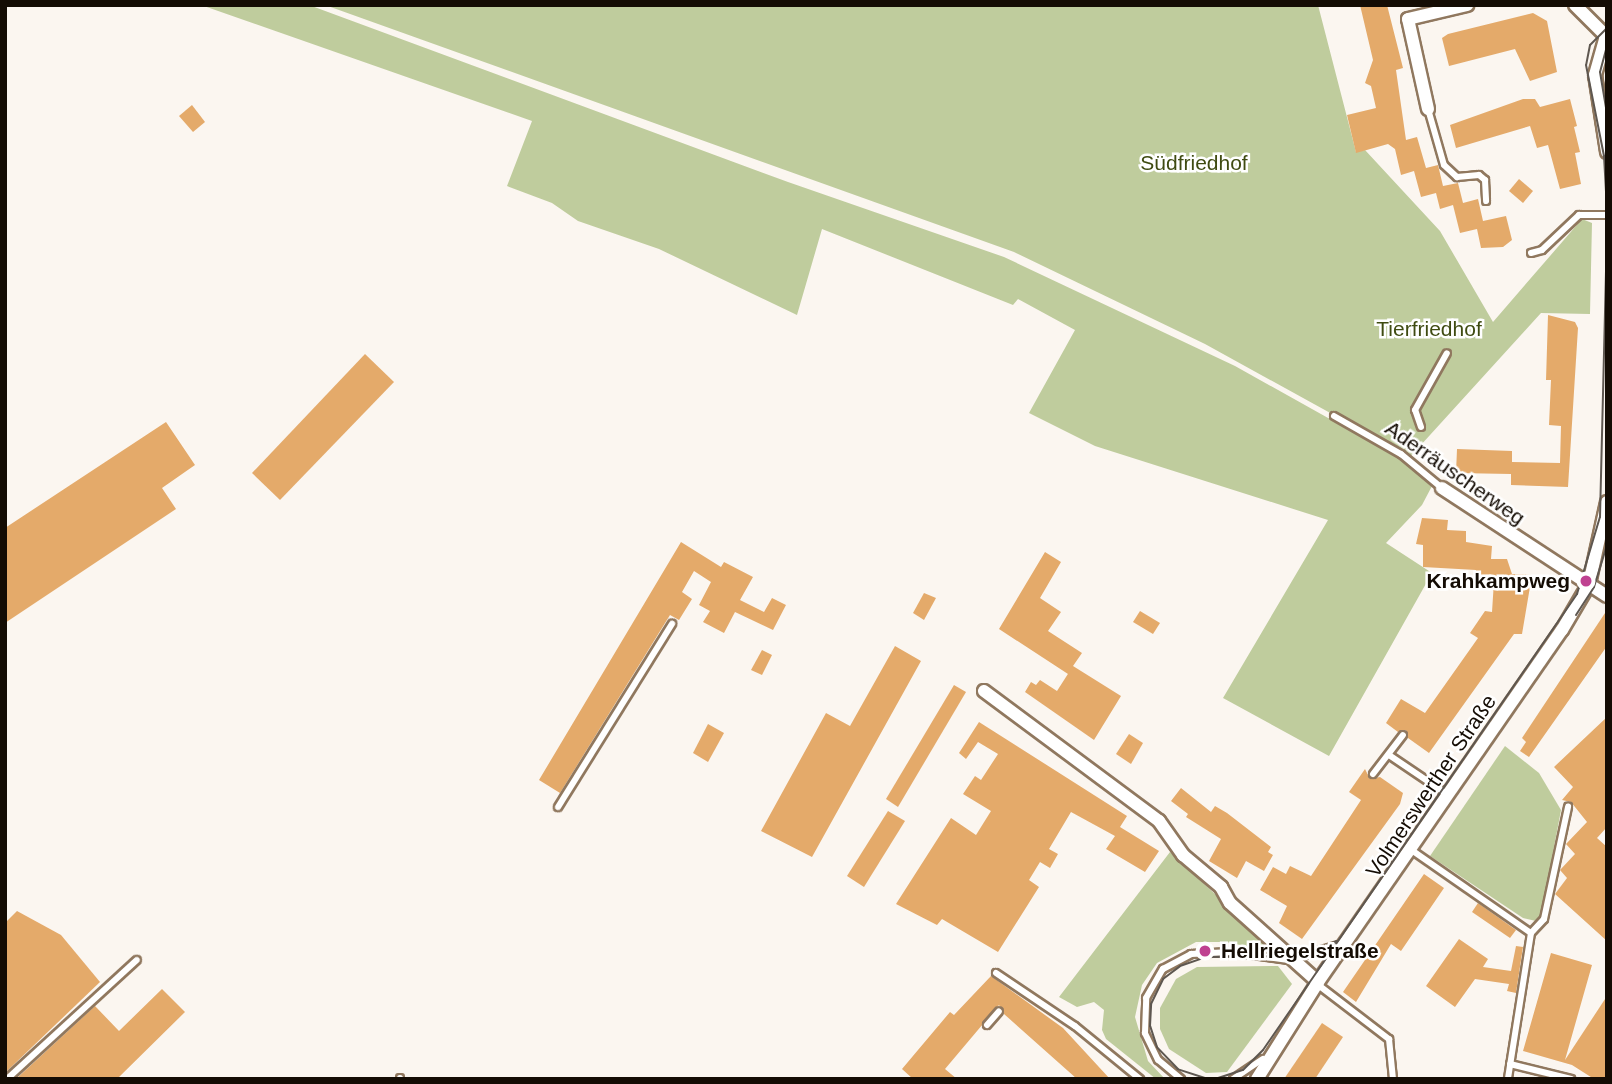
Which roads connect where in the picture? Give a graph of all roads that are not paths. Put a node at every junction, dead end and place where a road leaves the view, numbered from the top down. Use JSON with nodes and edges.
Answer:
{"nodes":[{"id":1,"x":1404,"y":5,"type":"edge"},
{"id":2,"x":1466,"y":5,"type":"edge"},
{"id":3,"x":1575,"y":5,"type":"edge"},
{"id":4,"x":1408,"y":19,"type":"junction"},
{"id":5,"x":1606,"y":36,"type":"edge"},
{"id":6,"x":1428,"y":109,"type":"joint"},
{"id":7,"x":1604,"y":113,"type":"edge"},
{"id":8,"x":1607,"y":152,"type":"edge"},
{"id":9,"x":1486,"y":201,"type":"dead end"},
{"id":10,"x":1607,"y":215,"type":"edge"},
{"id":11,"x":1531,"y":253,"type":"dead end"},
{"id":12,"x":1447,"y":353,"type":"dead end"},
{"id":13,"x":1334,"y":416,"type":"dead end"},
{"id":14,"x":1421,"y":427,"type":"dead end"},
{"id":15,"x":1442,"y":488,"type":"joint"},
{"id":16,"x":1607,"y":502,"type":"edge"},
{"id":17,"x":1589,"y":584,"type":"junction"},
{"id":18,"x":1607,"y":596,"type":"edge"},
{"id":19,"x":671,"y":624,"type":"dead end"},
{"id":20,"x":984,"y":691,"type":"dead end"},
{"id":21,"x":1403,"y":735,"type":"dead end"},
{"id":22,"x":1389,"y":755,"type":"junction"},
{"id":23,"x":1373,"y":774,"type":"dead end"},
{"id":24,"x":1448,"y":795,"type":"junction"},
{"id":25,"x":558,"y":807,"type":"dead end"},
{"id":26,"x":1568,"y":807,"type":"dead end"},
{"id":27,"x":1410,"y":849,"type":"junction"},
{"id":28,"x":1531,"y":933,"type":"junction"},
{"id":29,"x":1352,"y":938,"type":"junction"},
{"id":30,"x":137,"y":960,"type":"dead end"},
{"id":31,"x":1293,"y":960,"type":"junction"},
{"id":32,"x":996,"y":973,"type":"dead end"},
{"id":33,"x":1317,"y":983,"type":"junction"},
{"id":34,"x":999,"y":1011,"type":"dead end"},
{"id":35,"x":987,"y":1025,"type":"dead end"},
{"id":36,"x":1285,"y":1034,"type":"junction"},
{"id":37,"x":1510,"y":1064,"type":"junction"},
{"id":38,"x":7,"y":1079,"type":"edge"},
{"id":39,"x":1140,"y":1079,"type":"edge"},
{"id":40,"x":1181,"y":1079,"type":"edge"},
{"id":41,"x":1233,"y":1079,"type":"edge"},
{"id":42,"x":1256,"y":1079,"type":"edge"},
{"id":43,"x":1393,"y":1079,"type":"edge"},
{"id":44,"x":1508,"y":1079,"type":"edge"},
{"id":45,"x":1572,"y":1079,"type":"edge"}],
"edges":[{"from":1,"to":4,"type":"street"},
{"from":2,"to":4,"type":"street"},
{"from":3,"to":5,"type":"street"},
{"from":4,"to":6,"type":"street"},
{"from":5,"to":7,"type":"street"},
{"from":6,"to":9,"type":"lane"},
{"from":7,"to":8,"type":"street"},
{"from":10,"to":11,"type":"lane"},
{"from":12,"to":14,"type":"lane"},
{"from":13,"to":15,"type":"lane","name":"Aderräuscherweg"},
{"from":15,"to":17,"type":"street","name":"Aderräuscherweg"},
{"from":16,"to":17,"type":"street","name":"Volmerswerther Straße"},
{"from":17,"to":18,"type":"street"},
{"from":17,"to":24,"type":"street","name":"Volmerswerther Straße"},
{"from":19,"to":25,"type":"lane"},
{"from":20,"to":31,"type":"street"},
{"from":21,"to":22,"type":"lane"},
{"from":22,"to":23,"type":"lane"},
{"from":22,"to":24,"type":"lane"},
{"from":24,"to":27,"type":"street","name":"Volmerswerther Straße"},
{"from":26,"to":28,"type":"lane"},
{"from":27,"to":28,"type":"lane"},
{"from":27,"to":29,"type":"street","name":"Volmerswerther Straße"},
{"from":28,"to":37,"type":"lane"},
{"from":29,"to":31,"type":"lane"},
{"from":29,"to":33,"type":"street","name":"Volmerswerther Straße"},
{"from":30,"to":38,"type":"lane"},
{"from":31,"to":33,"type":"street"},
{"from":31,"to":40,"type":"lane"},
{"from":32,"to":39,"type":"lane"},
{"from":33,"to":36,"type":"street","name":"Volmerswerther Straße"},
{"from":33,"to":43,"type":"lane"},
{"from":34,"to":35,"type":"lane"},
{"from":36,"to":41,"type":"lane"},
{"from":36,"to":42,"type":"street","name":"Volmerswerther Straße"},
{"from":37,"to":44,"type":"lane"},
{"from":37,"to":45,"type":"lane"}]}
